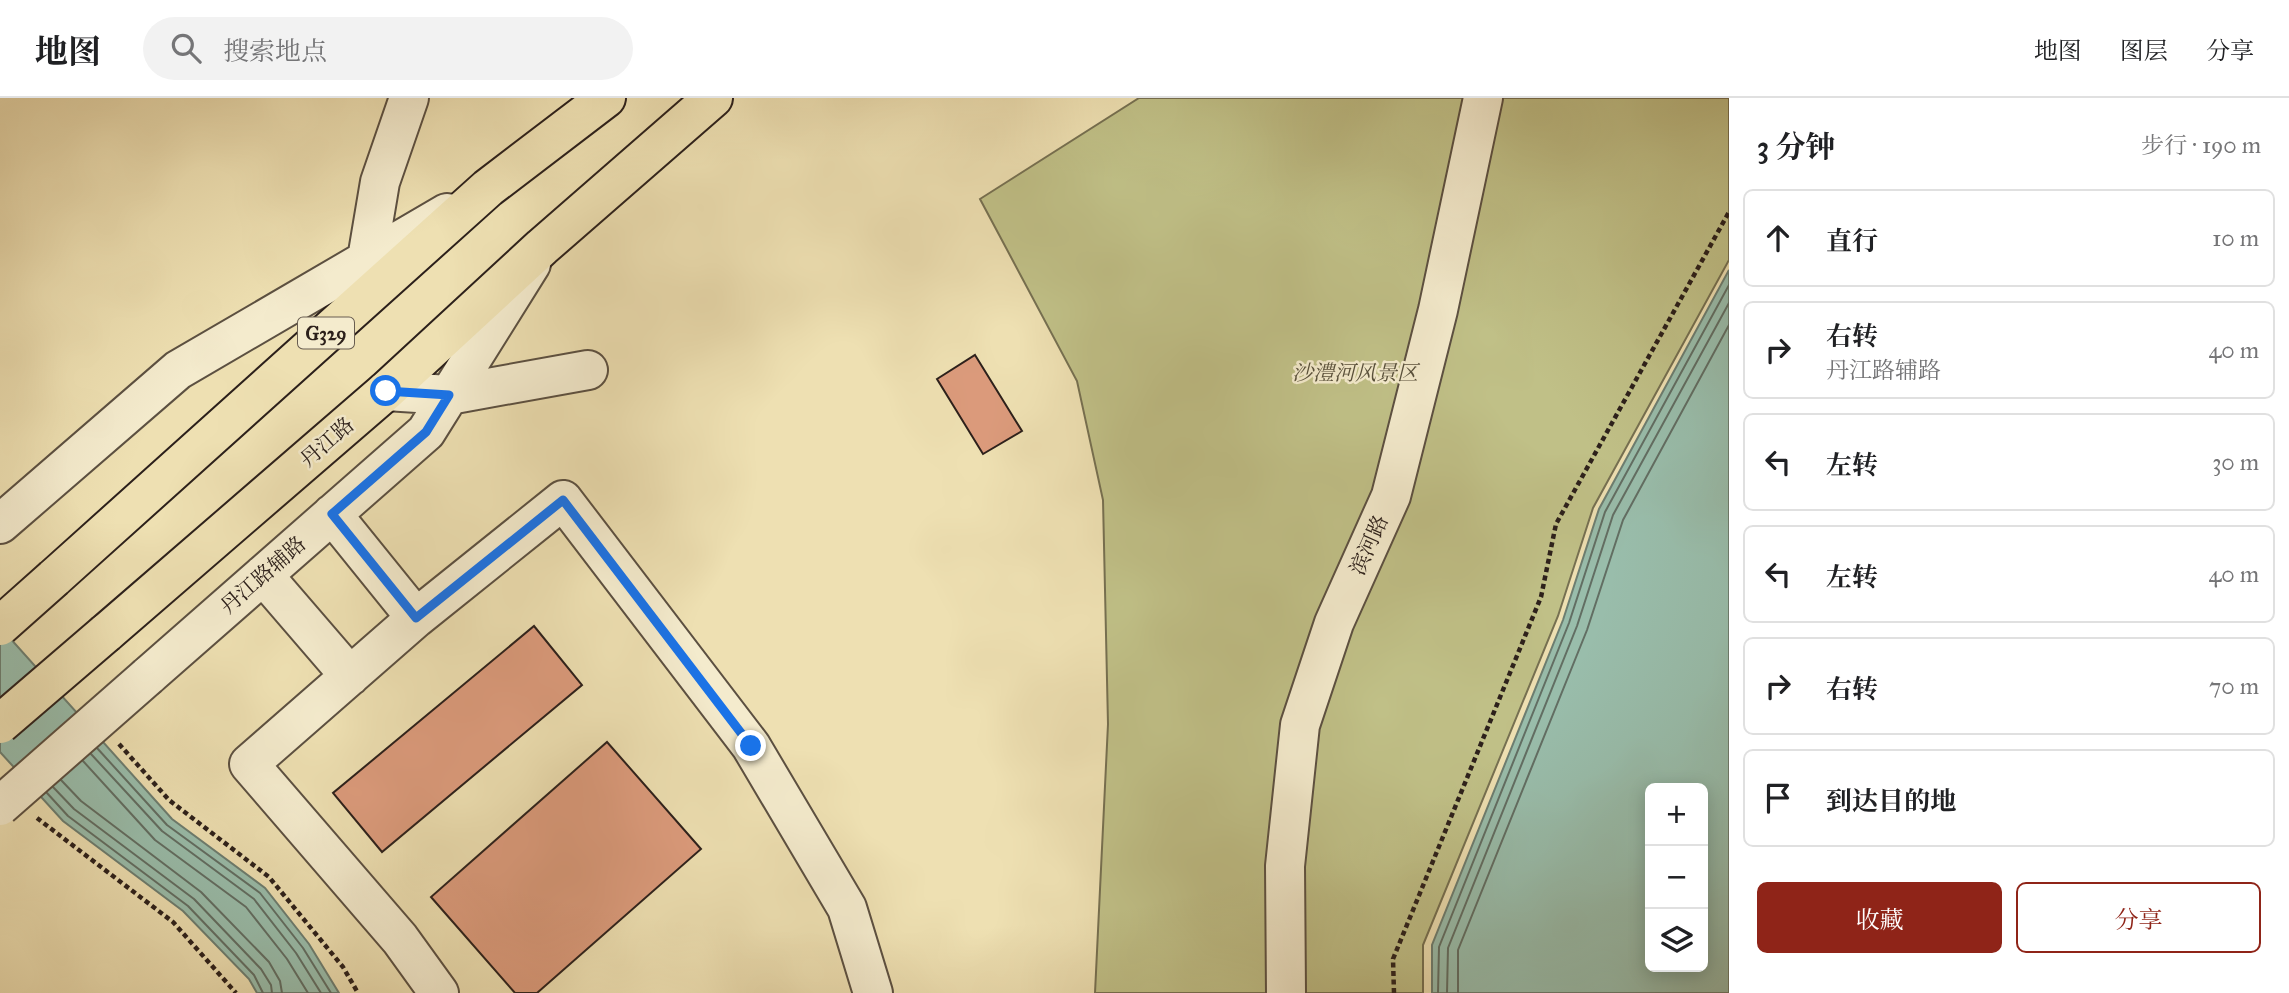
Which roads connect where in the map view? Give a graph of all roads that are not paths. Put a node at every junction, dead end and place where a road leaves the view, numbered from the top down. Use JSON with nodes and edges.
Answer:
{"nodes":[{"id":1,"x":409,"y":98,"type":"edge"},
{"id":2,"x":606,"y":98,"type":"edge"},
{"id":3,"x":713,"y":98,"type":"edge"},
{"id":4,"x":1483,"y":98,"type":"edge"},
{"id":5,"x":488,"y":188,"type":"junction"},
{"id":6,"x":542,"y":247,"type":"junction"},
{"id":7,"x":367,"y":260,"type":"junction"},
{"id":8,"x":360,"y":303,"type":"junction"},
{"id":9,"x":587,"y":370,"type":"dead end"},
{"id":10,"x":386,"y":391,"type":"junction"},
{"id":11,"x":449,"y":395,"type":"junction"},
{"id":12,"x":332,"y":514,"type":"junction"},
{"id":13,"x":1,"y":523,"type":"edge"},
{"id":14,"x":263,"y":575,"type":"junction"},
{"id":15,"x":416,"y":618,"type":"junction"},
{"id":16,"x":0,"y":626,"type":"edge"},
{"id":17,"x":351,"y":676,"type":"junction"},
{"id":18,"x":0,"y":724,"type":"edge"},
{"id":19,"x":15,"y":809,"type":"edge"},
{"id":20,"x":439,"y":993,"type":"edge"},
{"id":21,"x":873,"y":993,"type":"edge"},
{"id":22,"x":1286,"y":993,"type":"edge"}],
"edges":[{"from":1,"to":7,"type":"street"},
{"from":2,"to":5,"type":"highway","number":"G329"},
{"from":3,"to":6,"type":"highway","name":"丹江路"},
{"from":4,"to":22,"type":"street","name":"滨河路"},
{"from":5,"to":7,"type":"street"},
{"from":5,"to":8,"type":"highway","number":"G329"},
{"from":6,"to":10,"type":"highway","name":"丹江路"},
{"from":6,"to":11,"type":"street","name":"丹江路辅路"},
{"from":7,"to":8,"type":"street"},
{"from":7,"to":13,"type":"street"},
{"from":8,"to":16,"type":"highway","number":"G329","bridge":true},
{"from":9,"to":11,"type":"street"},
{"from":10,"to":11,"type":"street"},
{"from":10,"to":18,"type":"highway","name":"丹江路","bridge":true},
{"from":11,"to":12,"type":"street","name":"丹江路辅路"},
{"from":12,"to":14,"type":"street","name":"丹江路辅路"},
{"from":12,"to":15,"type":"street"},
{"from":14,"to":17,"type":"street"},
{"from":14,"to":19,"type":"street","name":"丹江路辅路","bridge":true},
{"from":15,"to":17,"type":"street"},
{"from":15,"to":21,"type":"street"},
{"from":17,"to":20,"type":"street"}]}
